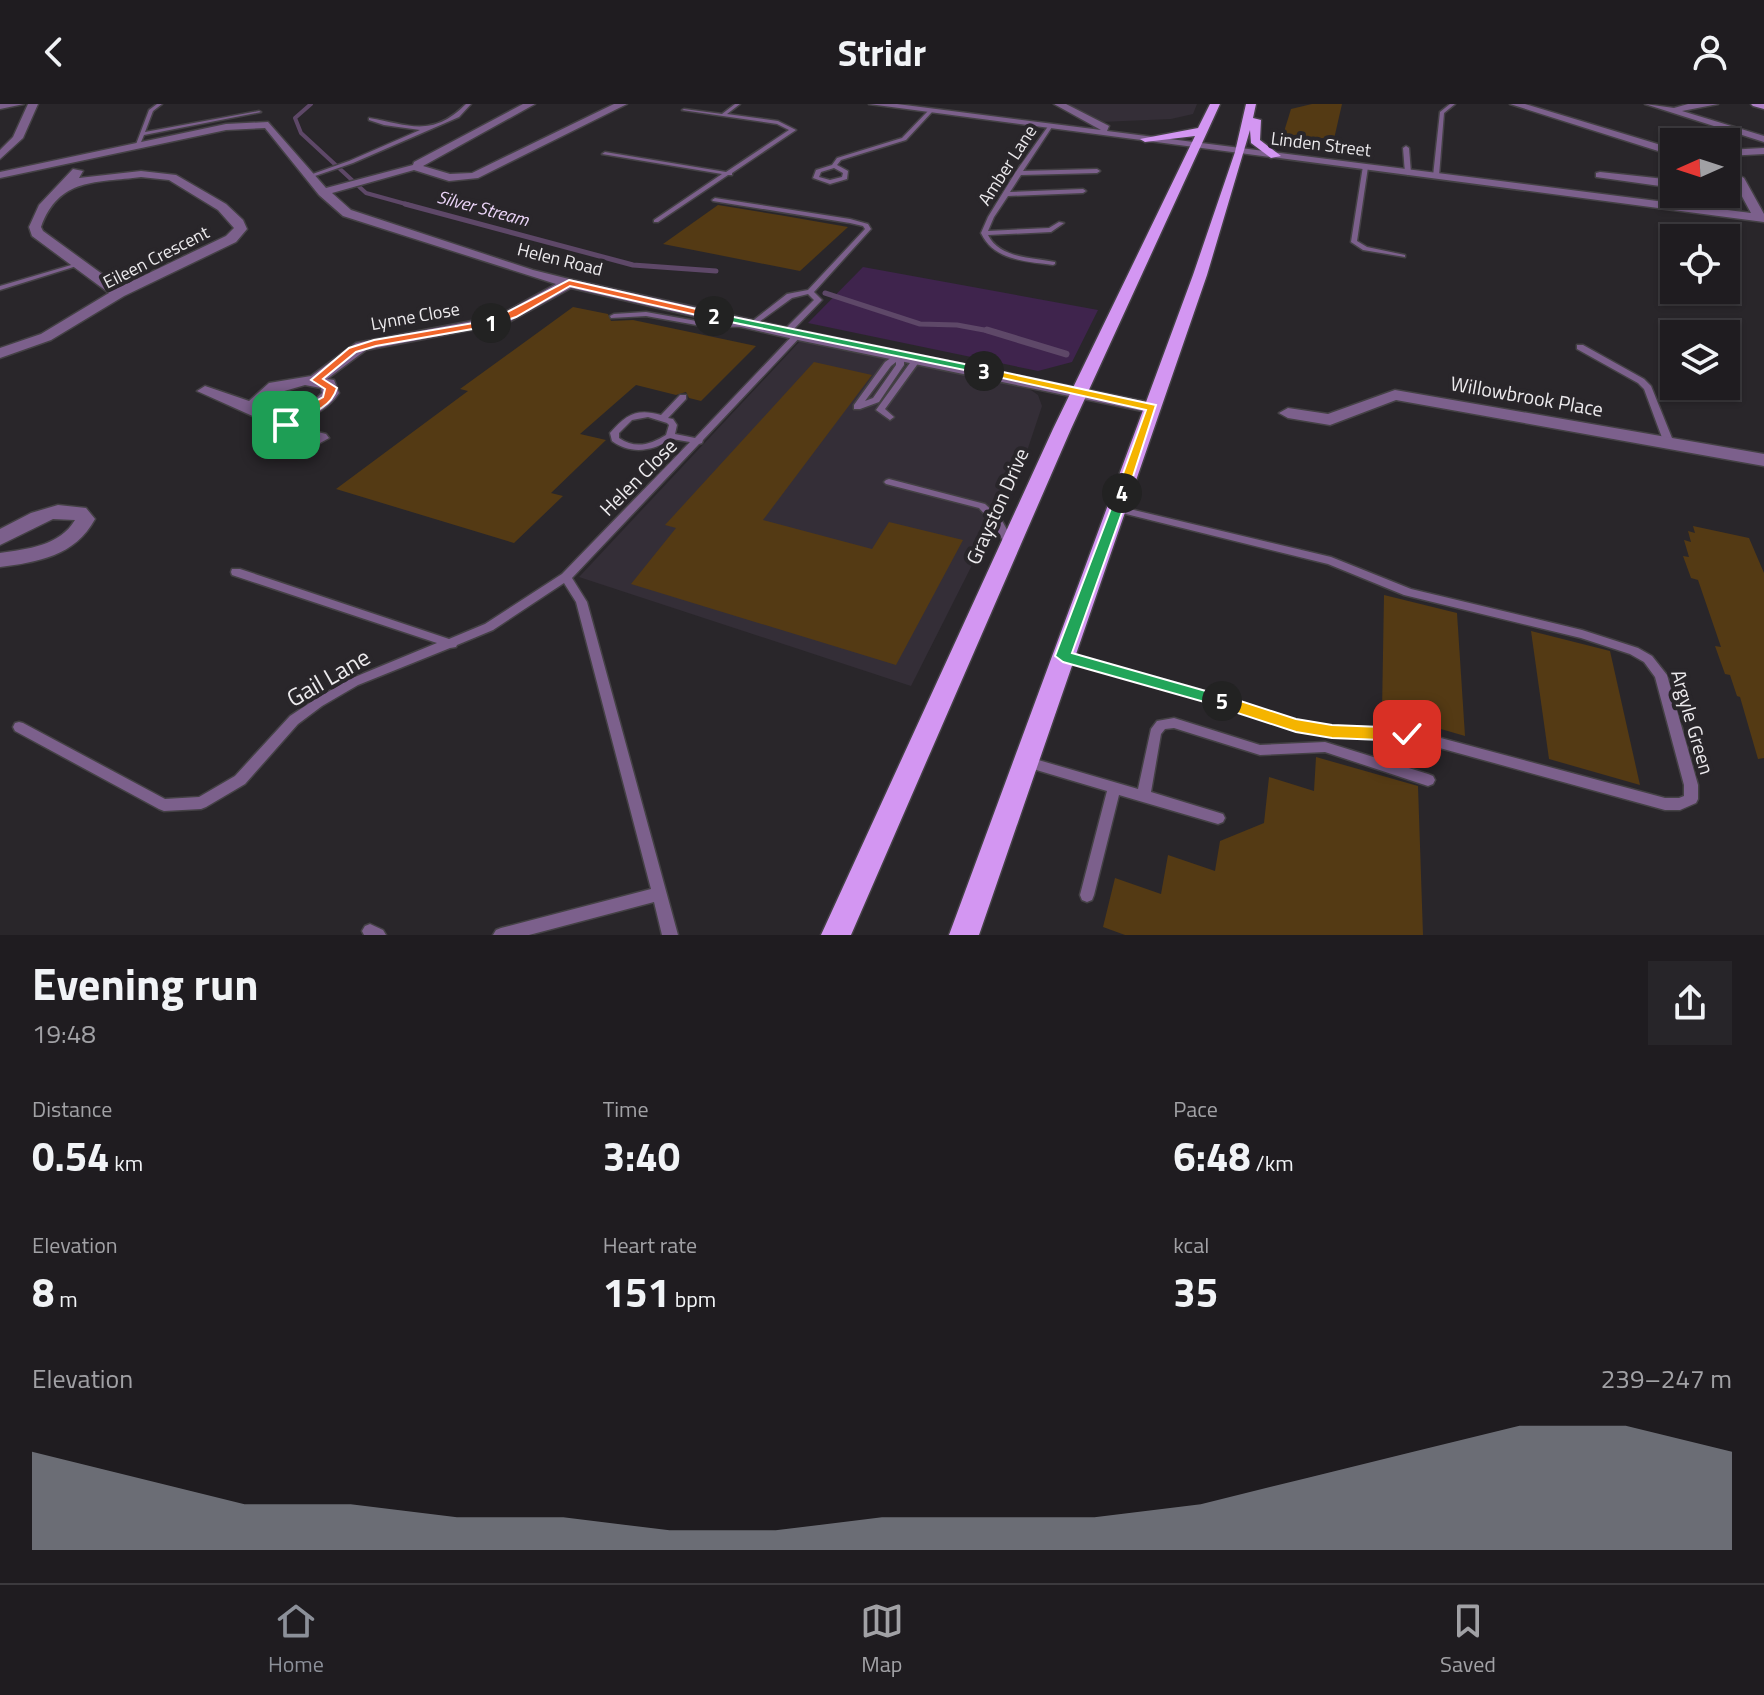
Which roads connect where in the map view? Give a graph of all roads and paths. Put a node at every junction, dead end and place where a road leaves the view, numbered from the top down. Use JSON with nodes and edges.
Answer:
{"nodes":[{"id":1,"x":19,"y":104,"type":"edge"},
{"id":2,"x":33,"y":104,"type":"edge"},
{"id":3,"x":160,"y":104,"type":"edge"},
{"id":4,"x":469,"y":104,"type":"edge"},
{"id":5,"x":530,"y":104,"type":"edge"},
{"id":6,"x":622,"y":104,"type":"edge"},
{"id":7,"x":738,"y":104,"type":"edge"},
{"id":8,"x":874,"y":104,"type":"edge"},
{"id":9,"x":975,"y":104,"type":"edge"},
{"id":10,"x":1059,"y":104,"type":"edge"},
{"id":11,"x":1215,"y":104,"type":"edge"},
{"id":12,"x":1252,"y":104,"type":"edge"},
{"id":13,"x":1453,"y":104,"type":"edge"},
{"id":14,"x":1515,"y":104,"type":"edge"},
{"id":15,"x":1650,"y":104,"type":"edge"},
{"id":16,"x":1713,"y":104,"type":"edge"},
{"id":17,"x":1756,"y":104,"type":"edge"},
{"id":18,"x":0,"y":106,"type":"edge"},
{"id":19,"x":1764,"y":106,"type":"edge"},
{"id":20,"x":1667,"y":108,"type":"junction"},
{"id":21,"x":684,"y":110,"type":"dead end"},
{"id":22,"x":259,"y":112,"type":"dead end"},
{"id":23,"x":930,"y":112,"type":"junction"},
{"id":24,"x":723,"y":115,"type":"junction"},
{"id":25,"x":966,"y":116,"type":"junction"},
{"id":26,"x":371,"y":119,"type":"dead end"},
{"id":27,"x":1049,"y":127,"type":"junction"},
{"id":28,"x":425,"y":130,"type":"junction"},
{"id":29,"x":1204,"y":130,"type":"junction"},
{"id":30,"x":1119,"y":135,"type":"junction"},
{"id":31,"x":1145,"y":139,"type":"junction"},
{"id":32,"x":1764,"y":139,"type":"edge"},
{"id":33,"x":140,"y":140,"type":"junction"},
{"id":34,"x":1196,"y":146,"type":"junction"},
{"id":35,"x":1406,"y":148,"type":"dead end"},
{"id":36,"x":1660,"y":149,"type":"edge"},
{"id":37,"x":1764,"y":151,"type":"edge"},
{"id":38,"x":1240,"y":152,"type":"junction"},
{"id":39,"x":1740,"y":152,"type":"edge"},
{"id":40,"x":605,"y":154,"type":"dead end"},
{"id":41,"x":0,"y":156,"type":"edge"},
{"id":42,"x":1275,"y":156,"type":"junction"},
{"id":43,"x":81,"y":158,"type":"junction"},
{"id":44,"x":834,"y":166,"type":"junction"},
{"id":45,"x":415,"y":167,"type":"junction"},
{"id":46,"x":1365,"y":167,"type":"junction"},
{"id":47,"x":1097,"y":171,"type":"dead end"},
{"id":48,"x":1018,"y":173,"type":"junction"},
{"id":49,"x":1408,"y":173,"type":"junction"},
{"id":50,"x":730,"y":174,"type":"junction"},
{"id":51,"x":0,"y":175,"type":"edge"},
{"id":52,"x":1600,"y":175,"type":"dead end"},
{"id":53,"x":310,"y":176,"type":"junction"},
{"id":54,"x":1436,"y":176,"type":"junction"},
{"id":55,"x":71,"y":182,"type":"junction"},
{"id":56,"x":1660,"y":182,"type":"edge"},
{"id":57,"x":1740,"y":182,"type":"edge"},
{"id":58,"x":1083,"y":191,"type":"dead end"},
{"id":59,"x":323,"y":192,"type":"junction"},
{"id":60,"x":1740,"y":192,"type":"edge"},
{"id":61,"x":1746,"y":193,"type":"junction"},
{"id":62,"x":1005,"y":194,"type":"junction"},
{"id":63,"x":715,"y":200,"type":"dead end"},
{"id":64,"x":1746,"y":216,"type":"junction"},
{"id":65,"x":1762,"y":218,"type":"edge"},
{"id":66,"x":656,"y":221,"type":"dead end"},
{"id":67,"x":1061,"y":223,"type":"dead end"},
{"id":68,"x":984,"y":233,"type":"junction"},
{"id":69,"x":1764,"y":233,"type":"edge"},
{"id":70,"x":1403,"y":256,"type":"dead end"},
{"id":71,"x":1053,"y":263,"type":"dead end"},
{"id":72,"x":80,"y":264,"type":"junction"},
{"id":73,"x":569,"y":283,"type":"junction"},
{"id":74,"x":0,"y":288,"type":"edge"},
{"id":75,"x":810,"y":292,"type":"junction"},
{"id":76,"x":119,"y":293,"type":"junction"},
{"id":77,"x":614,"y":316,"type":"dead end"},
{"id":78,"x":752,"y":325,"type":"junction"},
{"id":79,"x":792,"y":333,"type":"junction"},
{"id":80,"x":1580,"y":347,"type":"dead end"},
{"id":81,"x":0,"y":353,"type":"edge"},
{"id":82,"x":909,"y":357,"type":"junction"},
{"id":83,"x":316,"y":380,"type":"junction"},
{"id":84,"x":205,"y":391,"type":"dead end"},
{"id":85,"x":1080,"y":393,"type":"junction"},
{"id":86,"x":683,"y":397,"type":"dead end"},
{"id":87,"x":857,"y":407,"type":"dead end"},
{"id":88,"x":1152,"y":408,"type":"junction"},
{"id":89,"x":255,"y":409,"type":"junction"},
{"id":90,"x":1288,"y":413,"type":"dead end"},
{"id":91,"x":282,"y":417,"type":"junction"},
{"id":92,"x":664,"y":417,"type":"junction"},
{"id":93,"x":890,"y":417,"type":"dead end"},
{"id":94,"x":670,"y":436,"type":"junction"},
{"id":95,"x":320,"y":438,"type":"dead end"},
{"id":96,"x":699,"y":441,"type":"junction"},
{"id":97,"x":1669,"y":443,"type":"junction"},
{"id":98,"x":1764,"y":460,"type":"edge"},
{"id":99,"x":889,"y":482,"type":"dead end"},
{"id":100,"x":1117,"y":509,"type":"junction"},
{"id":101,"x":0,"y":538,"type":"edge"},
{"id":102,"x":1010,"y":544,"type":"junction"},
{"id":103,"x":0,"y":560,"type":"edge"},
{"id":104,"x":236,"y":572,"type":"dead end"},
{"id":105,"x":566,"y":577,"type":"junction"},
{"id":106,"x":489,"y":627,"type":"joint"},
{"id":107,"x":452,"y":644,"type":"junction"},
{"id":108,"x":1063,"y":656,"type":"junction"},
{"id":109,"x":19,"y":727,"type":"dead end"},
{"id":110,"x":1026,"y":761,"type":"junction"},
{"id":111,"x":1428,"y":780,"type":"dead end"},
{"id":112,"x":1114,"y":789,"type":"junction"},
{"id":113,"x":1143,"y":797,"type":"junction"},
{"id":114,"x":1218,"y":818,"type":"dead end"},
{"id":115,"x":659,"y":894,"type":"junction"},
{"id":116,"x":1087,"y":895,"type":"dead end"},
{"id":117,"x":501,"y":935,"type":"edge"},
{"id":118,"x":670,"y":935,"type":"edge"},
{"id":119,"x":836,"y":935,"type":"edge"},
{"id":120,"x":964,"y":935,"type":"edge"}],
"edges":[{"from":1,"to":18,"type":"street"},
{"from":2,"to":41,"type":"street"},
{"from":3,"to":33,"type":"lane"},
{"from":4,"to":28,"type":"lane"},
{"from":5,"to":45,"type":"street"},
{"from":6,"to":45,"type":"street"},
{"from":7,"to":24,"type":"lane"},
{"from":8,"to":23,"type":"street","name":"Linden Street"},
{"from":9,"to":25,"type":"street"},
{"from":10,"to":30,"type":"street"},
{"from":11,"to":29,"type":"main road","name":"Grayston Drive"},
{"from":12,"to":38,"type":"main road"},
{"from":12,"to":42,"type":"main road"},
{"from":13,"to":54,"type":"lane"},
{"from":14,"to":36,"type":"street"},
{"from":15,"to":20,"type":"street"},
{"from":16,"to":20,"type":"street"},
{"from":17,"to":19,"type":"main road"},
{"from":20,"to":32,"type":"street"},
{"from":21,"to":24,"type":"lane"},
{"from":22,"to":33,"type":"lane"},
{"from":23,"to":25,"type":"street","name":"Linden Street"},
{"from":23,"to":44,"type":"lane"},
{"from":24,"to":50,"type":"lane"},
{"from":25,"to":27,"type":"street","name":"Linden Street"},
{"from":26,"to":28,"type":"lane"},
{"from":27,"to":30,"type":"street","name":"Linden Street"},
{"from":27,"to":48,"type":"lane","name":"Amber Lane"},
{"from":28,"to":53,"type":"lane"},
{"from":29,"to":31,"type":"main road"},
{"from":29,"to":34,"type":"main road","name":"Grayston Drive"},
{"from":30,"to":31,"type":"street","name":"Linden Street"},
{"from":31,"to":34,"type":"street","name":"Linden Street"},
{"from":33,"to":43,"type":"street","name":"Helen Road"},
{"from":33,"to":53,"type":"street","name":"Helen Road"},
{"from":34,"to":38,"type":"street","name":"Linden Street"},
{"from":34,"to":85,"type":"main road","name":"Grayston Drive"},
{"from":35,"to":49,"type":"lane"},
{"from":37,"to":39,"type":"street"},
{"from":38,"to":42,"type":"street","name":"Linden Street"},
{"from":38,"to":88,"type":"main road"},
{"from":40,"to":50,"type":"lane"},
{"from":42,"to":46,"type":"street","name":"Linden Street"},
{"from":43,"to":51,"type":"street","name":"Helen Road"},
{"from":43,"to":55,"type":"street"},
{"from":44,"to":44,"type":"lane"},
{"from":45,"to":59,"type":"street"},
{"from":46,"to":49,"type":"street","name":"Linden Street"},
{"from":46,"to":70,"type":"lane"},
{"from":47,"to":48,"type":"lane"},
{"from":48,"to":62,"type":"lane","name":"Amber Lane"},
{"from":49,"to":54,"type":"street","name":"Linden Street"},
{"from":50,"to":66,"type":"lane"},
{"from":52,"to":56,"type":"street"},
{"from":53,"to":59,"type":"street","name":"Helen Road"},
{"from":54,"to":64,"type":"street","name":"Linden Street"},
{"from":55,"to":72,"type":"street"},
{"from":55,"to":76,"type":"street","name":"Eileen Crescent"},
{"from":57,"to":61,"type":"street"},
{"from":58,"to":62,"type":"lane"},
{"from":59,"to":73,"type":"street","name":"Helen Road"},
{"from":60,"to":61,"type":"street"},
{"from":61,"to":65,"type":"street"},
{"from":62,"to":68,"type":"lane","name":"Amber Lane"},
{"from":63,"to":75,"type":"lane"},
{"from":64,"to":65,"type":"street","name":"Linden Street"},
{"from":64,"to":69,"type":"street"},
{"from":67,"to":68,"type":"lane"},
{"from":68,"to":71,"type":"lane","name":"Amber Lane"},
{"from":72,"to":74,"type":"lane"},
{"from":72,"to":76,"type":"street"},
{"from":73,"to":78,"type":"street","name":"Helen Road"},
{"from":73,"to":83,"type":"street","name":"Lynne Close"},
{"from":75,"to":78,"type":"lane"},
{"from":75,"to":79,"type":"lane","name":"Helen Close"},
{"from":76,"to":81,"type":"street","name":"Eileen Crescent"},
{"from":77,"to":78,"type":"lane"},
{"from":78,"to":79,"type":"street","name":"Helen Road"},
{"from":79,"to":82,"type":"street","name":"Helen Road"},
{"from":79,"to":96,"type":"lane","name":"Helen Close"},
{"from":80,"to":97,"type":"lane"},
{"from":82,"to":85,"type":"street","name":"Helen Road"},
{"from":82,"to":87,"type":"lane"},
{"from":82,"to":93,"type":"lane"},
{"from":83,"to":89,"type":"street","name":"Lynne Close"},
{"from":83,"to":91,"type":"street"},
{"from":84,"to":89,"type":"street"},
{"from":85,"to":88,"type":"street","name":"Helen Road"},
{"from":85,"to":102,"type":"main road","name":"Grayston Drive"},
{"from":86,"to":92,"type":"lane"},
{"from":88,"to":100,"type":"main road"},
{"from":89,"to":91,"type":"street"},
{"from":90,"to":97,"type":"street","name":"Willowbrook Place"},
{"from":91,"to":95,"type":"street"},
{"from":92,"to":94,"type":"lane"},
{"from":92,"to":94,"type":"lane"},
{"from":94,"to":96,"type":"lane"},
{"from":96,"to":105,"type":"lane","name":"Helen Close"},
{"from":97,"to":98,"type":"street","name":"Willowbrook Place"},
{"from":99,"to":102,"type":"lane"},
{"from":100,"to":108,"type":"main road"},
{"from":100,"to":108,"type":"lane","name":"Argyle Green"},
{"from":101,"to":103,"type":"street"},
{"from":102,"to":119,"type":"main road","name":"Grayston Drive"},
{"from":104,"to":107,"type":"lane"},
{"from":105,"to":106,"type":"lane","name":"Helen Close"},
{"from":105,"to":115,"type":"lane"},
{"from":106,"to":107,"type":"lane","name":"Gail Lane"},
{"from":107,"to":109,"type":"lane","name":"Gail Lane"},
{"from":108,"to":110,"type":"main road"},
{"from":110,"to":112,"type":"lane"},
{"from":110,"to":120,"type":"main road"},
{"from":111,"to":113,"type":"lane"},
{"from":112,"to":113,"type":"lane"},
{"from":112,"to":116,"type":"lane"},
{"from":113,"to":114,"type":"lane"},
{"from":115,"to":117,"type":"lane"},
{"from":115,"to":118,"type":"lane"}]}
